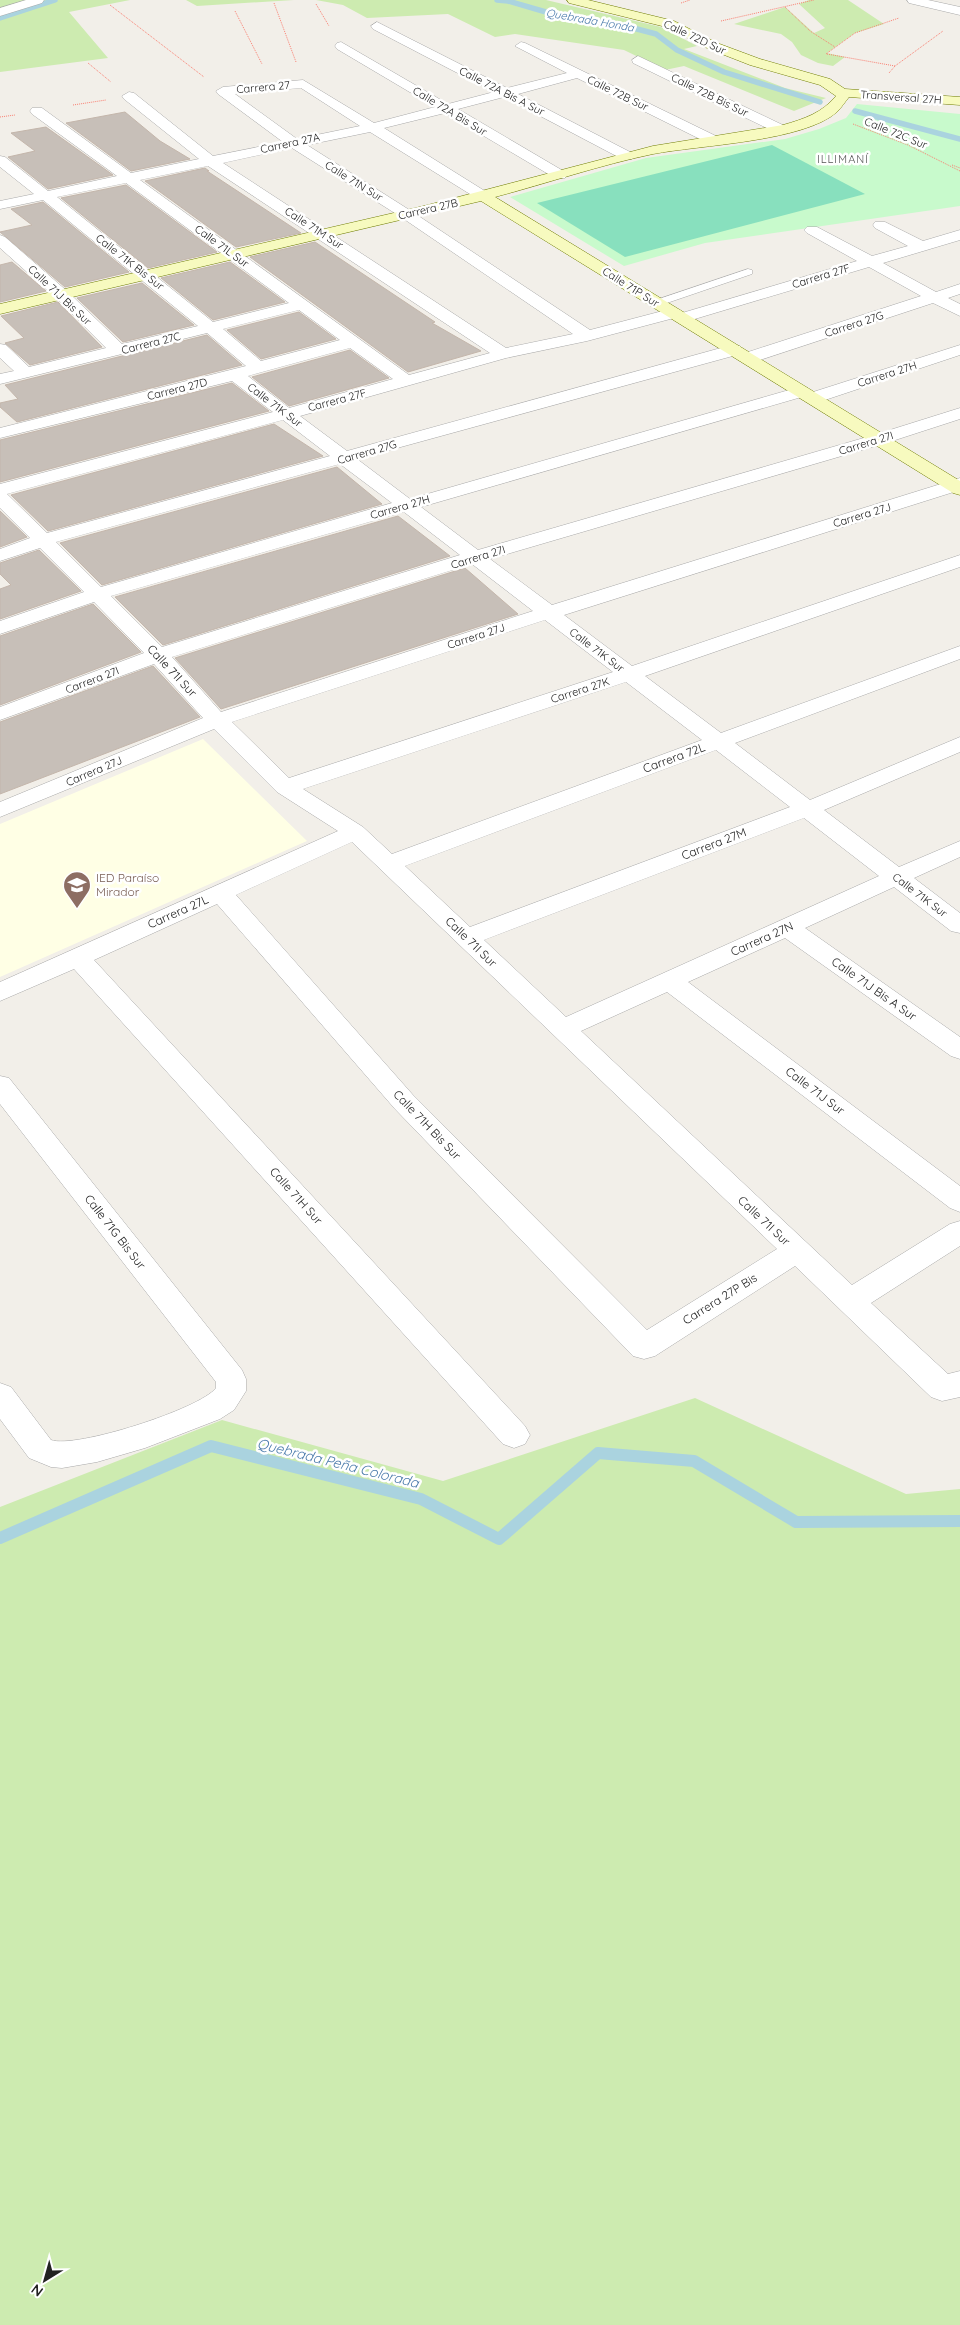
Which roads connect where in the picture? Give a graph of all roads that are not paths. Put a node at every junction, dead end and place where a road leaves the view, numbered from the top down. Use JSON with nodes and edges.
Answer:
{"nodes":[{"id":1,"x":38,"y":0,"type":"edge"},
{"id":2,"x":573,"y":0,"type":"edge"},
{"id":3,"x":913,"y":0,"type":"edge"},
{"id":4,"x":960,"y":11,"type":"edge"},
{"id":5,"x":0,"y":12,"type":"edge"},
{"id":6,"x":377,"y":26,"type":"dead end"},
{"id":7,"x":341,"y":46,"type":"dead end"},
{"id":8,"x":521,"y":46,"type":"dead end"},
{"id":9,"x":638,"y":60,"type":"dead end"},
{"id":10,"x":579,"y":74,"type":"junction"},
{"id":11,"x":304,"y":84,"type":"joint"},
{"id":12,"x":223,"y":90,"type":"joint"},
{"id":13,"x":505,"y":93,"type":"junction"},
{"id":14,"x":842,"y":93,"type":"junction"},
{"id":15,"x":129,"y":96,"type":"dead end"},
{"id":16,"x":960,"y":101,"type":"edge"},
{"id":17,"x":446,"y":108,"type":"junction"},
{"id":18,"x":37,"y":111,"type":"dead end"},
{"id":19,"x":373,"y":127,"type":"junction"},
{"id":20,"x":782,"y":130,"type":"junction"},
{"id":21,"x":715,"y":141,"type":"junction"},
{"id":22,"x":294,"y":142,"type":"junction"},
{"id":23,"x":627,"y":156,"type":"junction"},
{"id":24,"x":0,"y":160,"type":"edge"},
{"id":25,"x":209,"y":160,"type":"junction"},
{"id":26,"x":560,"y":175,"type":"junction"},
{"id":27,"x":128,"y":178,"type":"junction"},
{"id":28,"x":43,"y":195,"type":"junction"},
{"id":29,"x":484,"y":196,"type":"junction"},
{"id":30,"x":0,"y":205,"type":"edge"},
{"id":31,"x":406,"y":214,"type":"junction"},
{"id":32,"x":880,"y":225,"type":"dead end"},
{"id":33,"x":812,"y":230,"type":"dead end"},
{"id":34,"x":323,"y":234,"type":"junction"},
{"id":35,"x":960,"y":235,"type":"edge"},
{"id":36,"x":0,"y":240,"type":"edge"},
{"id":37,"x":922,"y":246,"type":"junction"},
{"id":38,"x":233,"y":254,"type":"junction"},
{"id":39,"x":870,"y":262,"type":"junction"},
{"id":40,"x":748,"y":272,"type":"dead end"},
{"id":41,"x":147,"y":275,"type":"junction"},
{"id":42,"x":960,"y":289,"type":"edge"},
{"id":43,"x":62,"y":295,"type":"junction"},
{"id":44,"x":935,"y":297,"type":"junction"},
{"id":45,"x":657,"y":302,"type":"junction"},
{"id":46,"x":302,"y":305,"type":"junction"},
{"id":47,"x":0,"y":309,"type":"edge"},
{"id":48,"x":960,"y":311,"type":"edge"},
{"id":49,"x":678,"y":315,"type":"junction"},
{"id":50,"x":211,"y":328,"type":"junction"},
{"id":51,"x":587,"y":336,"type":"junction"},
{"id":52,"x":353,"y":342,"type":"junction"},
{"id":53,"x":0,"y":349,"type":"edge"},
{"id":54,"x":960,"y":350,"type":"edge"},
{"id":55,"x":119,"y":351,"type":"junction"},
{"id":56,"x":503,"y":354,"type":"junction"},
{"id":57,"x":741,"y":354,"type":"junction"},
{"id":58,"x":258,"y":367,"type":"junction"},
{"id":59,"x":26,"y":373,"type":"junction"},
{"id":60,"x":235,"y":375,"type":"junction"},
{"id":61,"x":0,"y":379,"type":"edge"},
{"id":62,"x":406,"y":381,"type":"junction"},
{"id":63,"x":808,"y":395,"type":"junction"},
{"id":64,"x":960,"y":413,"type":"edge"},
{"id":65,"x":286,"y":414,"type":"junction"},
{"id":66,"x":0,"y":433,"type":"edge"},
{"id":67,"x":880,"y":439,"type":"junction"},
{"id":68,"x":345,"y":458,"type":"junction"},
{"id":69,"x":958,"y":486,"type":"edge"},
{"id":70,"x":0,"y":490,"type":"edge"},
{"id":71,"x":0,"y":497,"type":"edge"},
{"id":72,"x":407,"y":506,"type":"junction"},
{"id":73,"x":43,"y":540,"type":"junction"},
{"id":74,"x":0,"y":555,"type":"edge"},
{"id":75,"x":475,"y":558,"type":"junction"},
{"id":76,"x":960,"y":561,"type":"edge"},
{"id":77,"x":96,"y":594,"type":"junction"},
{"id":78,"x":548,"y":613,"type":"junction"},
{"id":79,"x":0,"y":628,"type":"edge"},
{"id":80,"x":960,"y":652,"type":"edge"},
{"id":81,"x":158,"y":655,"type":"junction"},
{"id":82,"x":629,"y":674,"type":"junction"},
{"id":83,"x":0,"y":714,"type":"edge"},
{"id":84,"x":216,"y":720,"type":"junction"},
{"id":85,"x":718,"y":742,"type":"junction"},
{"id":86,"x":960,"y":744,"type":"edge"},
{"id":87,"x":285,"y":786,"type":"junction"},
{"id":88,"x":807,"y":809,"type":"junction"},
{"id":89,"x":0,"y":810,"type":"edge"},
{"id":90,"x":355,"y":832,"type":"junction"},
{"id":91,"x":960,"y":848,"type":"edge"},
{"id":92,"x":389,"y":864,"type":"junction"},
{"id":93,"x":896,"y":876,"type":"junction"},
{"id":94,"x":221,"y":893,"type":"junction"},
{"id":95,"x":960,"y":925,"type":"edge"},
{"id":96,"x":788,"y":928,"type":"junction"},
{"id":97,"x":466,"y":938,"type":"junction"},
{"id":98,"x":78,"y":957,"type":"junction"},
{"id":99,"x":669,"y":981,"type":"junction"},
{"id":100,"x":0,"y":992,"type":"edge"},
{"id":101,"x":563,"y":1029,"type":"junction"},
{"id":102,"x":960,"y":1050,"type":"edge"},
{"id":103,"x":0,"y":1085,"type":"edge"},
{"id":104,"x":960,"y":1201,"type":"edge"},
{"id":105,"x":960,"y":1232,"type":"edge"},
{"id":106,"x":797,"y":1251,"type":"junction"},
{"id":107,"x":850,"y":1301,"type":"junction"},
{"id":108,"x":644,"y":1347,"type":"joint"},
{"id":109,"x":951,"y":1386,"type":"edge"},
{"id":110,"x":0,"y":1396,"type":"edge"},
{"id":111,"x":514,"y":1435,"type":"dead end"}],
"edges":[{"from":1,"to":5,"type":"street"},
{"from":2,"to":14,"type":"street","name":"Calle 72D Sur"},
{"from":3,"to":4,"type":"street"},
{"from":6,"to":13,"type":"street","name":"Calle 72A Bis A Sur"},
{"from":7,"to":17,"type":"street","name":"Calle 72A Bis Sur"},
{"from":8,"to":10,"type":"street","name":"Calle 72B Sur"},
{"from":9,"to":20,"type":"street","name":"Calle 72B Bis Sur"},
{"from":10,"to":13,"type":"street","name":"Carrera 27A"},
{"from":10,"to":21,"type":"street","name":"Calle 72B Sur"},
{"from":11,"to":12,"type":"street","name":"Carrera 27"},
{"from":11,"to":19,"type":"street","name":"Calle 71P Sur"},
{"from":12,"to":22,"type":"street","name":"Calle 71N Sur"},
{"from":13,"to":17,"type":"street","name":"Carrera 27A"},
{"from":13,"to":23,"type":"street","name":"Calle 72A Bis A Sur"},
{"from":14,"to":16,"type":"street","name":"Transversal 27H"},
{"from":14,"to":20,"type":"street","name":"Carrera 27B"},
{"from":15,"to":25,"type":"street","name":"Calle 71M Sur"},
{"from":17,"to":19,"type":"street","name":"Carrera 27A"},
{"from":17,"to":26,"type":"street","name":"Calle 72A Bis Sur"},
{"from":18,"to":27,"type":"street","name":"Calle 71L Sur"},
{"from":19,"to":22,"type":"street","name":"Carrera 27A"},
{"from":19,"to":29,"type":"street","name":"Calle 71P Sur"},
{"from":20,"to":21,"type":"street","name":"Carrera 27B"},
{"from":21,"to":23,"type":"street","name":"Carrera 27B"},
{"from":22,"to":25,"type":"street","name":"Carrera 27A"},
{"from":22,"to":31,"type":"street","name":"Calle 71N Sur"},
{"from":23,"to":26,"type":"street","name":"Carrera 27B"},
{"from":24,"to":28,"type":"street","name":"Calle 71K Bis Sur"},
{"from":25,"to":27,"type":"street","name":"Carrera 27A"},
{"from":25,"to":34,"type":"street","name":"Calle 71M Sur"},
{"from":26,"to":29,"type":"street","name":"Carrera 27B"},
{"from":27,"to":28,"type":"street","name":"Carrera 27A"},
{"from":27,"to":38,"type":"street","name":"Calle 71L Sur"},
{"from":28,"to":30,"type":"street","name":"Carrera 27A"},
{"from":28,"to":41,"type":"street","name":"Calle 71K Bis Sur"},
{"from":29,"to":31,"type":"street","name":"Carrera 27B"},
{"from":29,"to":45,"type":"street","name":"Calle 71P Sur"},
{"from":31,"to":34,"type":"street","name":"Carrera 27B"},
{"from":31,"to":51,"type":"street","name":"Calle 71N Sur"},
{"from":32,"to":37,"type":"street"},
{"from":33,"to":39,"type":"street"},
{"from":34,"to":38,"type":"street","name":"Carrera 27B"},
{"from":34,"to":56,"type":"street","name":"Calle 71M Sur"},
{"from":35,"to":37,"type":"street","name":"Carrera 27F"},
{"from":36,"to":43,"type":"street","name":"Calle 71J Bis Sur"},
{"from":37,"to":39,"type":"street","name":"Carrera 27F"},
{"from":38,"to":41,"type":"street","name":"Carrera 27B"},
{"from":38,"to":46,"type":"street","name":"Calle 71L Sur"},
{"from":39,"to":44,"type":"street"},
{"from":39,"to":49,"type":"street","name":"Carrera 27F"},
{"from":40,"to":45,"type":"lane"},
{"from":41,"to":43,"type":"street","name":"Carrera 27B"},
{"from":41,"to":50,"type":"street","name":"Calle 71K Bis Sur"},
{"from":42,"to":44,"type":"street","name":"Carrera 27G"},
{"from":43,"to":47,"type":"street","name":"Carrera 27B"},
{"from":43,"to":55,"type":"street","name":"Calle 71J Bis Sur"},
{"from":44,"to":48,"type":"street"},
{"from":44,"to":57,"type":"street","name":"Carrera 27G"},
{"from":45,"to":49,"type":"street","name":"Calle 71P Sur"},
{"from":46,"to":50,"type":"street","name":"Carrera 27C"},
{"from":46,"to":52,"type":"street","name":"Calle 71L Sur"},
{"from":49,"to":51,"type":"street","name":"Carrera 27F"},
{"from":49,"to":57,"type":"street","name":"Calle 71P Sur"},
{"from":50,"to":55,"type":"street","name":"Carrera 27C"},
{"from":50,"to":58,"type":"street","name":"Calle 71K Bis Sur"},
{"from":51,"to":56,"type":"street","name":"Carrera 27F"},
{"from":52,"to":58,"type":"street","name":"Carrera 27D"},
{"from":52,"to":62,"type":"street","name":"Calle 71L Sur"},
{"from":53,"to":59,"type":"street"},
{"from":54,"to":63,"type":"street","name":"Carrera 27H"},
{"from":55,"to":59,"type":"street","name":"Carrera 27C"},
{"from":56,"to":62,"type":"street","name":"Carrera 27F"},
{"from":57,"to":63,"type":"street","name":"Calle 71P Sur"},
{"from":57,"to":68,"type":"street","name":"Carrera 27G"},
{"from":58,"to":60,"type":"street","name":"Carrera 27D"},
{"from":59,"to":61,"type":"street","name":"Carrera 27C"},
{"from":60,"to":65,"type":"street","name":"Calle 71K Sur"},
{"from":60,"to":66,"type":"street","name":"Carrera 27D"},
{"from":62,"to":65,"type":"street","name":"Carrera 27F"},
{"from":63,"to":67,"type":"street","name":"Calle 71P Sur"},
{"from":63,"to":72,"type":"street","name":"Carrera 27H"},
{"from":64,"to":67,"type":"street","name":"Carrera 27I"},
{"from":65,"to":68,"type":"street","name":"Calle 71K Sur"},
{"from":65,"to":70,"type":"street","name":"Carrera 27F"},
{"from":67,"to":69,"type":"street","name":"Calle 71P Sur"},
{"from":67,"to":75,"type":"street","name":"Carrera 27I"},
{"from":68,"to":72,"type":"street","name":"Calle 71K Sur"},
{"from":68,"to":73,"type":"street","name":"Carrera 27G"},
{"from":69,"to":78,"type":"street","name":"Carrera 27J"},
{"from":71,"to":73,"type":"street","name":"Calle 71I Sur"},
{"from":72,"to":75,"type":"street","name":"Calle 71K Sur"},
{"from":72,"to":77,"type":"street","name":"Carrera 27H"},
{"from":73,"to":74,"type":"street","name":"Carrera 27G"},
{"from":73,"to":77,"type":"street","name":"Calle 71I Sur"},
{"from":75,"to":78,"type":"street","name":"Calle 71K Sur"},
{"from":75,"to":81,"type":"street","name":"Carrera 27I"},
{"from":76,"to":82,"type":"street","name":"Carrera 27K"},
{"from":77,"to":79,"type":"street","name":"Carrera 27H"},
{"from":77,"to":81,"type":"street","name":"Calle 71I Sur"},
{"from":78,"to":82,"type":"street","name":"Calle 71K Sur"},
{"from":78,"to":84,"type":"street","name":"Carrera 27J"},
{"from":80,"to":85,"type":"street","name":"Carrera 72L"},
{"from":81,"to":83,"type":"street","name":"Carrera 27I"},
{"from":81,"to":84,"type":"street","name":"Calle 71I Sur"},
{"from":82,"to":85,"type":"street","name":"Calle 71K Sur"},
{"from":82,"to":87,"type":"street","name":"Carrera 27K"},
{"from":84,"to":87,"type":"street","name":"Calle 71I Sur"},
{"from":84,"to":89,"type":"street","name":"Carrera 27J"},
{"from":85,"to":88,"type":"street","name":"Calle 71K Sur"},
{"from":85,"to":92,"type":"street","name":"Carrera 72L"},
{"from":86,"to":88,"type":"street","name":"Carrera 27M"},
{"from":87,"to":90,"type":"street","name":"Calle 71I Sur"},
{"from":88,"to":93,"type":"street","name":"Calle 71K Sur"},
{"from":88,"to":97,"type":"street","name":"Carrera 27M"},
{"from":90,"to":92,"type":"street","name":"Calle 71I Sur"},
{"from":90,"to":94,"type":"street","name":"Carrera 27L"},
{"from":91,"to":93,"type":"street","name":"Carrera 27N"},
{"from":92,"to":97,"type":"street","name":"Calle 71I Sur"},
{"from":93,"to":95,"type":"street","name":"Calle 71K Sur"},
{"from":93,"to":96,"type":"street","name":"Carrera 27N"},
{"from":94,"to":98,"type":"street","name":"Carrera 27L"},
{"from":94,"to":108,"type":"street","name":"Calle 71H Bis Sur"},
{"from":96,"to":99,"type":"street","name":"Carrera 27N"},
{"from":96,"to":102,"type":"street","name":"Calle 71J Bis A Sur"},
{"from":97,"to":101,"type":"street","name":"Calle 71I Sur"},
{"from":98,"to":100,"type":"street","name":"Carrera 27L"},
{"from":98,"to":111,"type":"street","name":"Calle 71H Sur"},
{"from":99,"to":101,"type":"street","name":"Carrera 27N"},
{"from":99,"to":104,"type":"street","name":"Calle 71J Sur"},
{"from":101,"to":106,"type":"street","name":"Calle 71I Sur"},
{"from":103,"to":110,"type":"street","name":"Calle 71G Bis Sur"},
{"from":105,"to":107,"type":"street"},
{"from":106,"to":107,"type":"street","name":"Calle 71I Sur"},
{"from":106,"to":108,"type":"street","name":"Carrera 27P Bis"},
{"from":107,"to":109,"type":"street","name":"Calle 71I Sur"}]}
